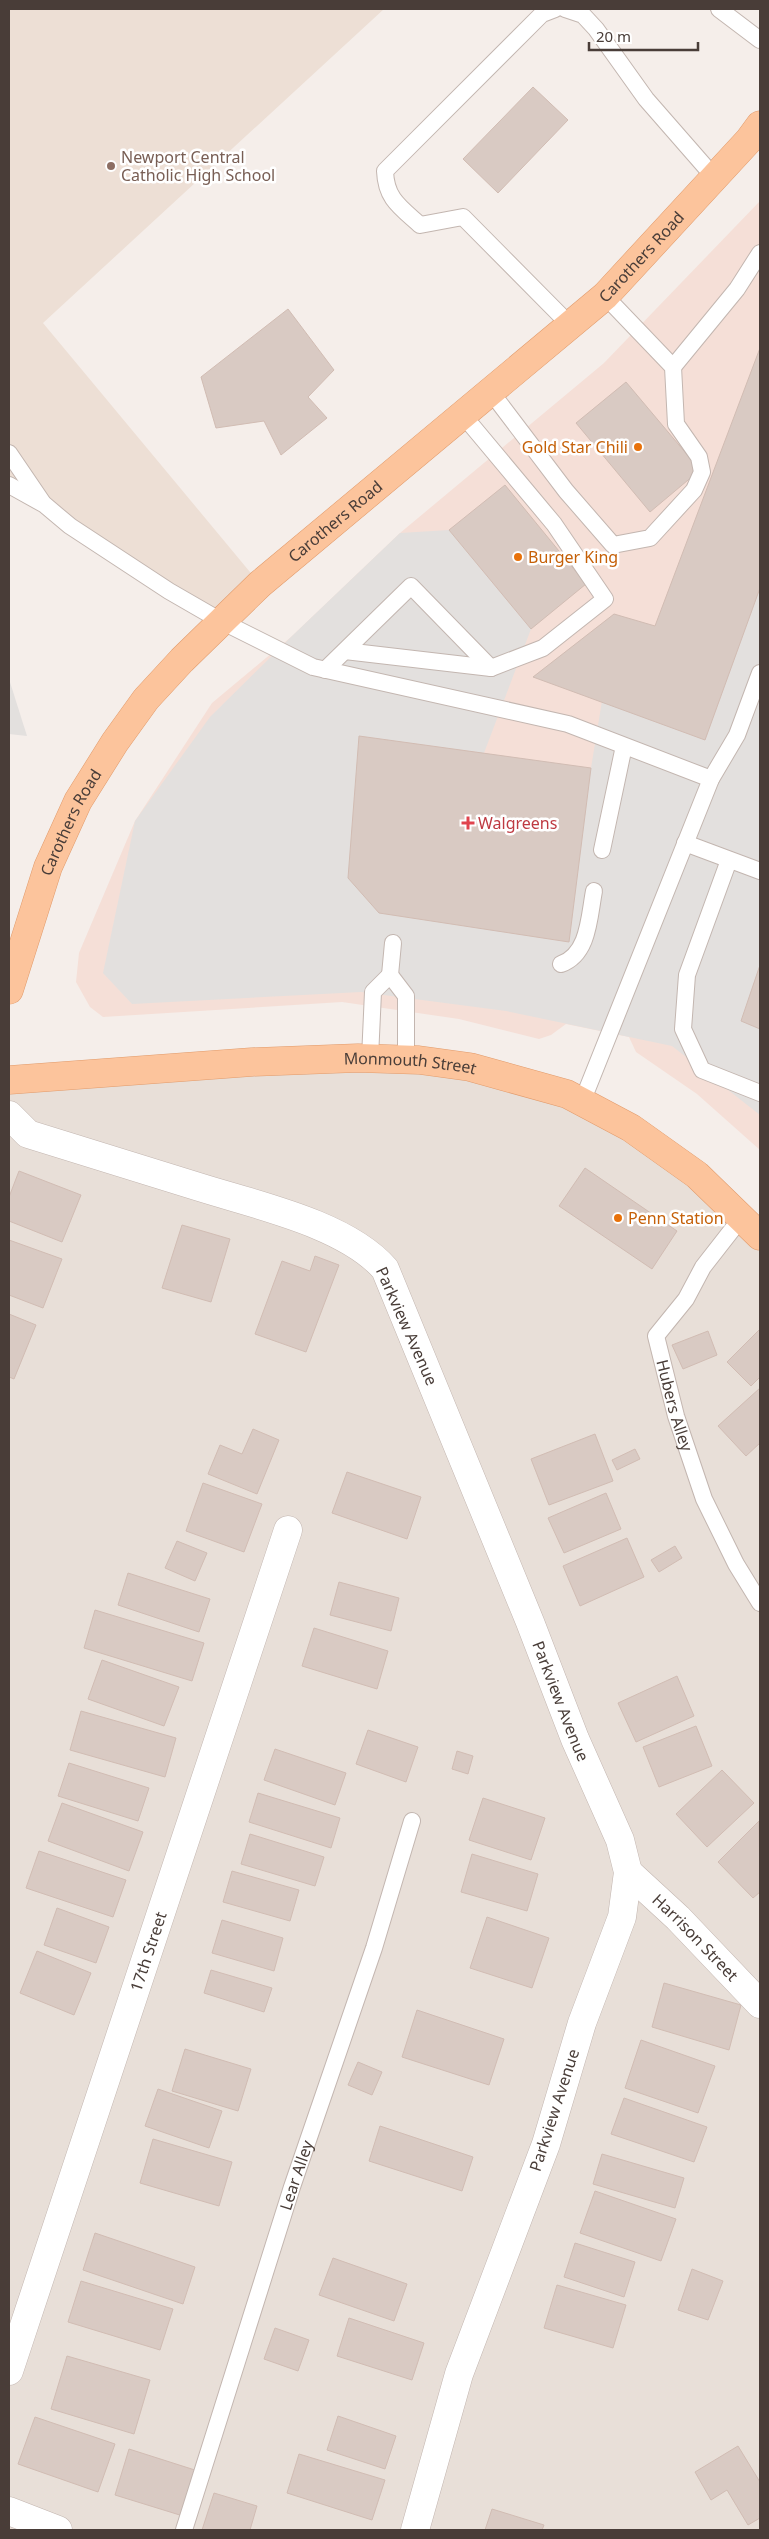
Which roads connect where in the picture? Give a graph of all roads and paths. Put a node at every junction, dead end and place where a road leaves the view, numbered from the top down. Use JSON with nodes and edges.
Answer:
{"nodes":[{"id":1,"x":555,"y":9,"type":"edge"},
{"id":2,"x":565,"y":9,"type":"edge"},
{"id":3,"x":720,"y":9,"type":"edge"},
{"id":4,"x":760,"y":40,"type":"edge"},
{"id":5,"x":760,"y":125,"type":"edge"},
{"id":6,"x":715,"y":178,"type":"junction"},
{"id":7,"x":760,"y":253,"type":"edge"},
{"id":8,"x":605,"y":296,"type":"junction"},
{"id":9,"x":570,"y":325,"type":"junction"},
{"id":10,"x":673,"y":367,"type":"junction"},
{"id":11,"x":491,"y":392,"type":"junction"},
{"id":12,"x":463,"y":415,"type":"junction"},
{"id":13,"x":9,"y":453,"type":"edge"},
{"id":14,"x":9,"y":485,"type":"edge"},
{"id":15,"x":45,"y":505,"type":"junction"},
{"id":16,"x":221,"y":621,"type":"junction"},
{"id":17,"x":345,"y":651,"type":"junction"},
{"id":18,"x":491,"y":668,"type":"junction"},
{"id":19,"x":325,"y":670,"type":"junction"},
{"id":20,"x":760,"y":673,"type":"edge"},
{"id":21,"x":624,"y":746,"type":"junction"},
{"id":22,"x":711,"y":779,"type":"junction"},
{"id":23,"x":684,"y":843,"type":"junction"},
{"id":24,"x":602,"y":850,"type":"dead end"},
{"id":25,"x":729,"y":860,"type":"junction"},
{"id":26,"x":760,"y":871,"type":"edge"},
{"id":27,"x":594,"y":892,"type":"dead end"},
{"id":28,"x":393,"y":943,"type":"dead end"},
{"id":29,"x":561,"y":964,"type":"dead end"},
{"id":30,"x":390,"y":975,"type":"junction"},
{"id":31,"x":9,"y":990,"type":"edge"},
{"id":32,"x":370,"y":1058,"type":"junction"},
{"id":33,"x":406,"y":1060,"type":"junction"},
{"id":34,"x":9,"y":1080,"type":"edge"},
{"id":35,"x":760,"y":1094,"type":"edge"},
{"id":36,"x":582,"y":1102,"type":"junction"},
{"id":37,"x":9,"y":1115,"type":"edge"},
{"id":38,"x":742,"y":1217,"type":"junction"},
{"id":39,"x":760,"y":1236,"type":"edge"},
{"id":40,"x":288,"y":1530,"type":"dead end"},
{"id":41,"x":760,"y":1603,"type":"edge"},
{"id":42,"x":412,"y":1821,"type":"dead end"},
{"id":43,"x":628,"y":1872,"type":"junction"},
{"id":44,"x":760,"y":2004,"type":"edge"},
{"id":45,"x":9,"y":2371,"type":"edge"},
{"id":46,"x":9,"y":2511,"type":"edge"},
{"id":47,"x":58,"y":2530,"type":"edge"},
{"id":48,"x":184,"y":2530,"type":"edge"},
{"id":49,"x":415,"y":2530,"type":"edge"}],
"edges":[{"from":1,"to":9,"type":"lane"},
{"from":2,"to":6,"type":"lane"},
{"from":3,"to":4,"type":"lane"},
{"from":5,"to":6,"type":"main road","name":"Carothers Road"},
{"from":6,"to":8,"type":"main road","name":"Carothers Road"},
{"from":7,"to":10,"type":"lane"},
{"from":8,"to":9,"type":"main road","name":"Carothers Road"},
{"from":8,"to":10,"type":"lane"},
{"from":9,"to":11,"type":"main road","name":"Carothers Road"},
{"from":10,"to":11,"type":"lane"},
{"from":11,"to":12,"type":"main road","name":"Carothers Road"},
{"from":12,"to":16,"type":"main road","name":"Carothers Road"},
{"from":12,"to":18,"type":"lane"},
{"from":13,"to":15,"type":"lane"},
{"from":14,"to":15,"type":"lane"},
{"from":15,"to":16,"type":"lane"},
{"from":16,"to":19,"type":"lane"},
{"from":16,"to":31,"type":"main road","name":"Carothers Road"},
{"from":17,"to":18,"type":"lane"},
{"from":17,"to":18,"type":"lane"},
{"from":17,"to":19,"type":"lane"},
{"from":19,"to":21,"type":"lane"},
{"from":20,"to":22,"type":"lane"},
{"from":21,"to":22,"type":"lane"},
{"from":21,"to":24,"type":"lane"},
{"from":22,"to":23,"type":"lane"},
{"from":23,"to":25,"type":"lane"},
{"from":23,"to":36,"type":"lane"},
{"from":25,"to":26,"type":"lane"},
{"from":25,"to":35,"type":"lane"},
{"from":27,"to":29,"type":"lane"},
{"from":28,"to":30,"type":"lane"},
{"from":30,"to":32,"type":"lane"},
{"from":30,"to":33,"type":"lane"},
{"from":32,"to":33,"type":"main road","name":"Monmouth Street"},
{"from":32,"to":34,"type":"main road","name":"Monmouth Street"},
{"from":33,"to":36,"type":"main road","name":"Monmouth Street"},
{"from":36,"to":38,"type":"main road","name":"Monmouth Street"},
{"from":37,"to":43,"type":"street","name":"Parkview Avenue"},
{"from":38,"to":39,"type":"main road","name":"Monmouth Street"},
{"from":38,"to":41,"type":"lane","name":"Hubers Alley"},
{"from":40,"to":45,"type":"street","name":"17th Street"},
{"from":42,"to":48,"type":"lane","name":"Lear Alley"},
{"from":43,"to":44,"type":"street","name":"Harrison Street"},
{"from":43,"to":49,"type":"street","name":"Parkview Avenue"},
{"from":46,"to":47,"type":"street"}]}
